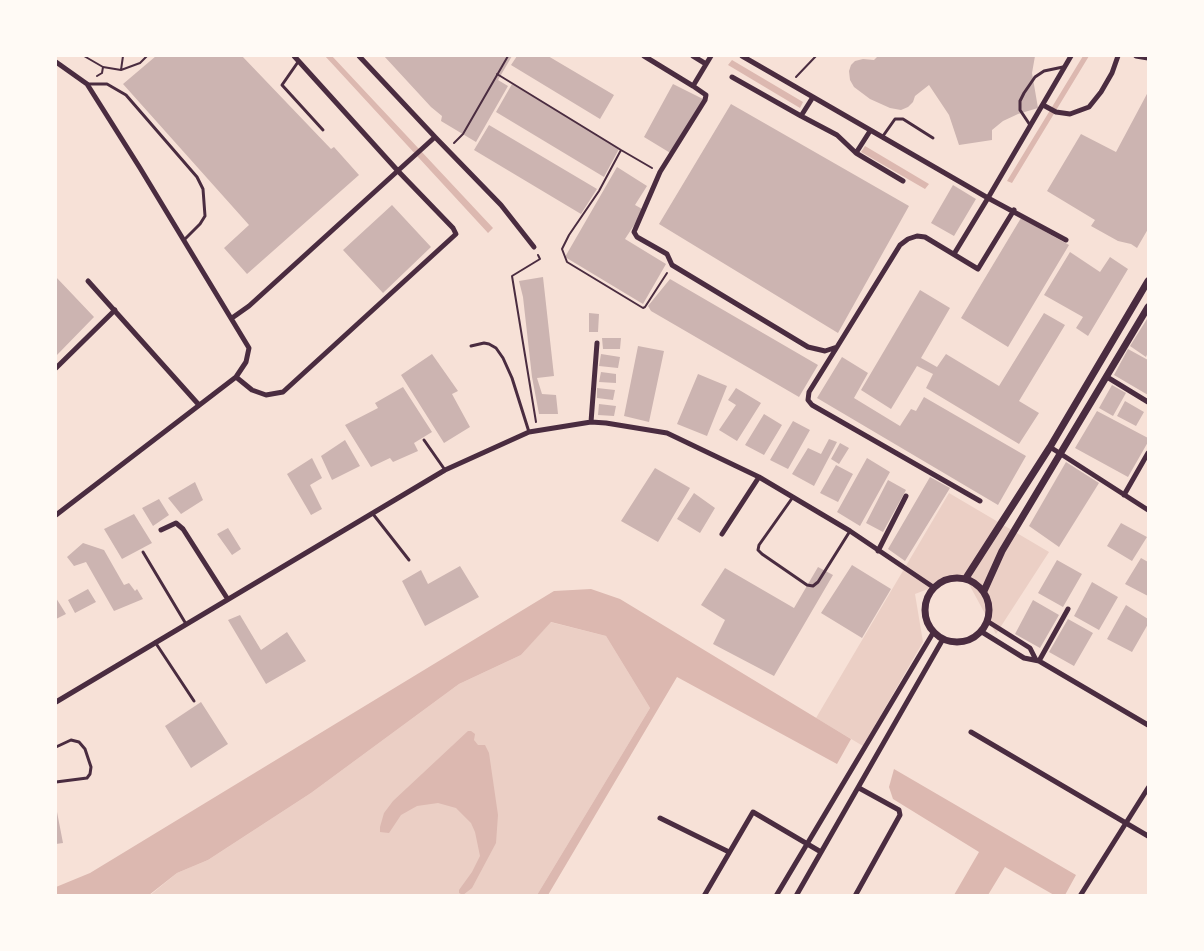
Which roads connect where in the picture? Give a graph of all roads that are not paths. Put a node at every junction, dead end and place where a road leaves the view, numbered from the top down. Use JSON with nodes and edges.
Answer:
{"nodes":[{"id":1,"x":358,"y":56,"type":"edge"},
{"id":2,"x":644,"y":56,"type":"edge"},
{"id":3,"x":693,"y":56,"type":"edge"},
{"id":4,"x":711,"y":56,"type":"edge"},
{"id":5,"x":742,"y":56,"type":"edge"},
{"id":6,"x":1071,"y":56,"type":"edge"},
{"id":7,"x":1118,"y":56,"type":"edge"},
{"id":8,"x":1136,"y":56,"type":"edge"},
{"id":9,"x":296,"y":58,"type":"edge"},
{"id":10,"x":1149,"y":58,"type":"edge"},
{"id":11,"x":56,"y":62,"type":"edge"},
{"id":12,"x":706,"y":64,"type":"junction"},
{"id":13,"x":1065,"y":67,"type":"junction"},
{"id":14,"x":732,"y":77,"type":"dead end"},
{"id":15,"x":87,"y":84,"type":"junction"},
{"id":16,"x":693,"y":86,"type":"junction"},
{"id":17,"x":813,"y":97,"type":"junction"},
{"id":18,"x":1046,"y":107,"type":"junction"},
{"id":19,"x":801,"y":116,"type":"junction"},
{"id":20,"x":1030,"y":126,"type":"junction"},
{"id":21,"x":323,"y":130,"type":"dead end"},
{"id":22,"x":870,"y":131,"type":"junction"},
{"id":23,"x":435,"y":136,"type":"junction"},
{"id":24,"x":882,"y":138,"type":"junction"},
{"id":25,"x":933,"y":138,"type":"dead end"},
{"id":26,"x":856,"y":153,"type":"junction"},
{"id":27,"x":398,"y":171,"type":"junction"},
{"id":28,"x":903,"y":181,"type":"dead end"},
{"id":29,"x":988,"y":198,"type":"junction"},
{"id":30,"x":1014,"y":210,"type":"junction"},
{"id":31,"x":184,"y":240,"type":"junction"},
{"id":32,"x":1066,"y":240,"type":"dead end"},
{"id":33,"x":534,"y":247,"type":"dead end"},
{"id":34,"x":954,"y":254,"type":"junction"},
{"id":35,"x":88,"y":281,"type":"dead end"},
{"id":36,"x":1149,"y":281,"type":"edge"},
{"id":37,"x":1149,"y":307,"type":"edge"},
{"id":38,"x":115,"y":310,"type":"junction"},
{"id":39,"x":232,"y":318,"type":"junction"},
{"id":40,"x":597,"y":343,"type":"dead end"},
{"id":41,"x":471,"y":346,"type":"dead end"},
{"id":42,"x":837,"y":346,"type":"junction"},
{"id":43,"x":56,"y":369,"type":"edge"},
{"id":44,"x":236,"y":377,"type":"junction"},
{"id":45,"x":1107,"y":377,"type":"junction"},
{"id":46,"x":1149,"y":402,"type":"edge"},
{"id":47,"x":199,"y":405,"type":"junction"},
{"id":48,"x":591,"y":422,"type":"junction"},
{"id":49,"x":529,"y":432,"type":"junction"},
{"id":50,"x":424,"y":440,"type":"dead end"},
{"id":51,"x":1050,"y":447,"type":"junction"},
{"id":52,"x":1149,"y":453,"type":"edge"},
{"id":53,"x":1062,"y":454,"type":"junction"},
{"id":54,"x":445,"y":470,"type":"junction"},
{"id":55,"x":759,"y":477,"type":"junction"},
{"id":56,"x":1124,"y":495,"type":"junction"},
{"id":57,"x":906,"y":496,"type":"dead end"},
{"id":58,"x":793,"y":497,"type":"junction"},
{"id":59,"x":980,"y":501,"type":"dead end"},
{"id":60,"x":1149,"y":510,"type":"edge"},
{"id":61,"x":373,"y":513,"type":"junction"},
{"id":62,"x":56,"y":515,"type":"edge"},
{"id":63,"x":161,"y":530,"type":"dead end"},
{"id":64,"x":850,"y":531,"type":"junction"},
{"id":65,"x":722,"y":534,"type":"dead end"},
{"id":66,"x":878,"y":551,"type":"junction"},
{"id":67,"x":143,"y":552,"type":"dead end"},
{"id":68,"x":409,"y":560,"type":"dead end"},
{"id":69,"x":966,"y":578,"type":"junction"},
{"id":70,"x":933,"y":587,"type":"junction"},
{"id":71,"x":984,"y":591,"type":"junction"},
{"id":72,"x":227,"y":598,"type":"junction"},
{"id":73,"x":1068,"y":609,"type":"dead end"},
{"id":74,"x":987,"y":621,"type":"junction"},
{"id":75,"x":186,"y":624,"type":"junction"},
{"id":76,"x":982,"y":632,"type":"junction"},
{"id":77,"x":933,"y":633,"type":"junction"},
{"id":78,"x":943,"y":639,"type":"junction"},
{"id":79,"x":155,"y":642,"type":"junction"},
{"id":80,"x":1037,"y":660,"type":"junction"},
{"id":81,"x":194,"y":701,"type":"dead end"},
{"id":82,"x":56,"y":702,"type":"edge"},
{"id":83,"x":1149,"y":725,"type":"edge"},
{"id":84,"x":971,"y":732,"type":"dead end"},
{"id":85,"x":56,"y":747,"type":"edge"},
{"id":86,"x":56,"y":782,"type":"edge"},
{"id":87,"x":859,"y":788,"type":"junction"},
{"id":88,"x":1149,"y":788,"type":"edge"},
{"id":89,"x":660,"y":818,"type":"dead end"},
{"id":90,"x":1127,"y":823,"type":"junction"},
{"id":91,"x":1149,"y":836,"type":"edge"},
{"id":92,"x":806,"y":844,"type":"junction"},
{"id":93,"x":729,"y":852,"type":"junction"},
{"id":94,"x":821,"y":852,"type":"junction"},
{"id":95,"x":704,"y":896,"type":"edge"},
{"id":96,"x":776,"y":896,"type":"edge"},
{"id":97,"x":796,"y":896,"type":"edge"},
{"id":98,"x":855,"y":896,"type":"edge"},
{"id":99,"x":1080,"y":896,"type":"edge"}],
"edges":[{"from":1,"to":23,"type":"street"},
{"from":2,"to":16,"type":"street"},
{"from":3,"to":12,"type":"street"},
{"from":4,"to":12,"type":"street"},
{"from":5,"to":17,"type":"street"},
{"from":6,"to":13,"type":"street"},
{"from":7,"to":18,"type":"street"},
{"from":8,"to":10,"type":"street"},
{"from":9,"to":21,"type":"lane"},
{"from":9,"to":27,"type":"street"},
{"from":11,"to":15,"type":"street"},
{"from":12,"to":16,"type":"street"},
{"from":13,"to":18,"type":"street"},
{"from":13,"to":20,"type":"lane"},
{"from":14,"to":19,"type":"street"},
{"from":15,"to":31,"type":"street"},
{"from":15,"to":31,"type":"lane"},
{"from":16,"to":42,"type":"street"},
{"from":17,"to":19,"type":"street"},
{"from":17,"to":22,"type":"street"},
{"from":18,"to":20,"type":"street"},
{"from":19,"to":26,"type":"street"},
{"from":20,"to":29,"type":"street"},
{"from":22,"to":24,"type":"street"},
{"from":22,"to":26,"type":"street"},
{"from":23,"to":27,"type":"street"},
{"from":23,"to":33,"type":"street"},
{"from":24,"to":25,"type":"lane"},
{"from":24,"to":29,"type":"street"},
{"from":26,"to":28,"type":"street"},
{"from":27,"to":39,"type":"street"},
{"from":27,"to":44,"type":"street"},
{"from":29,"to":30,"type":"street"},
{"from":29,"to":34,"type":"street"},
{"from":30,"to":32,"type":"street"},
{"from":30,"to":34,"type":"street"},
{"from":31,"to":39,"type":"street"},
{"from":34,"to":42,"type":"street"},
{"from":35,"to":38,"type":"street"},
{"from":36,"to":51,"type":"street"},
{"from":37,"to":45,"type":"street"},
{"from":38,"to":43,"type":"street"},
{"from":38,"to":47,"type":"street"},
{"from":39,"to":44,"type":"street"},
{"from":40,"to":48,"type":"street"},
{"from":41,"to":49,"type":"lane"},
{"from":42,"to":59,"type":"street"},
{"from":44,"to":47,"type":"street"},
{"from":45,"to":46,"type":"street"},
{"from":45,"to":53,"type":"street"},
{"from":47,"to":62,"type":"street"},
{"from":48,"to":49,"type":"street"},
{"from":48,"to":55,"type":"street"},
{"from":49,"to":54,"type":"street"},
{"from":50,"to":54,"type":"lane"},
{"from":51,"to":53,"type":"street"},
{"from":51,"to":69,"type":"street"},
{"from":52,"to":56,"type":"street"},
{"from":53,"to":56,"type":"street"},
{"from":53,"to":71,"type":"street"},
{"from":54,"to":61,"type":"street"},
{"from":55,"to":58,"type":"street"},
{"from":55,"to":65,"type":"street"},
{"from":56,"to":60,"type":"street"},
{"from":57,"to":66,"type":"street"},
{"from":58,"to":64,"type":"street"},
{"from":58,"to":64,"type":"lane"},
{"from":61,"to":68,"type":"lane"},
{"from":61,"to":72,"type":"street"},
{"from":63,"to":72,"type":"street"},
{"from":64,"to":66,"type":"street"},
{"from":66,"to":70,"type":"street"},
{"from":67,"to":75,"type":"lane"},
{"from":69,"to":70,"type":"street"},
{"from":69,"to":71,"type":"street"},
{"from":70,"to":77,"type":"street"},
{"from":71,"to":74,"type":"street"},
{"from":72,"to":75,"type":"street"},
{"from":73,"to":80,"type":"street"},
{"from":74,"to":76,"type":"street"},
{"from":74,"to":80,"type":"street"},
{"from":75,"to":79,"type":"street"},
{"from":76,"to":78,"type":"street"},
{"from":76,"to":80,"type":"street"},
{"from":77,"to":78,"type":"street"},
{"from":77,"to":92,"type":"street"},
{"from":78,"to":87,"type":"street"},
{"from":79,"to":81,"type":"lane"},
{"from":79,"to":82,"type":"street"},
{"from":80,"to":83,"type":"street"},
{"from":84,"to":90,"type":"street"},
{"from":85,"to":86,"type":"lane"},
{"from":87,"to":94,"type":"street"},
{"from":87,"to":98,"type":"street"},
{"from":88,"to":90,"type":"street"},
{"from":89,"to":93,"type":"street"},
{"from":90,"to":91,"type":"street"},
{"from":90,"to":99,"type":"street"},
{"from":92,"to":93,"type":"street"},
{"from":92,"to":94,"type":"street"},
{"from":92,"to":96,"type":"street"},
{"from":93,"to":95,"type":"street"},
{"from":94,"to":97,"type":"street"}]}
